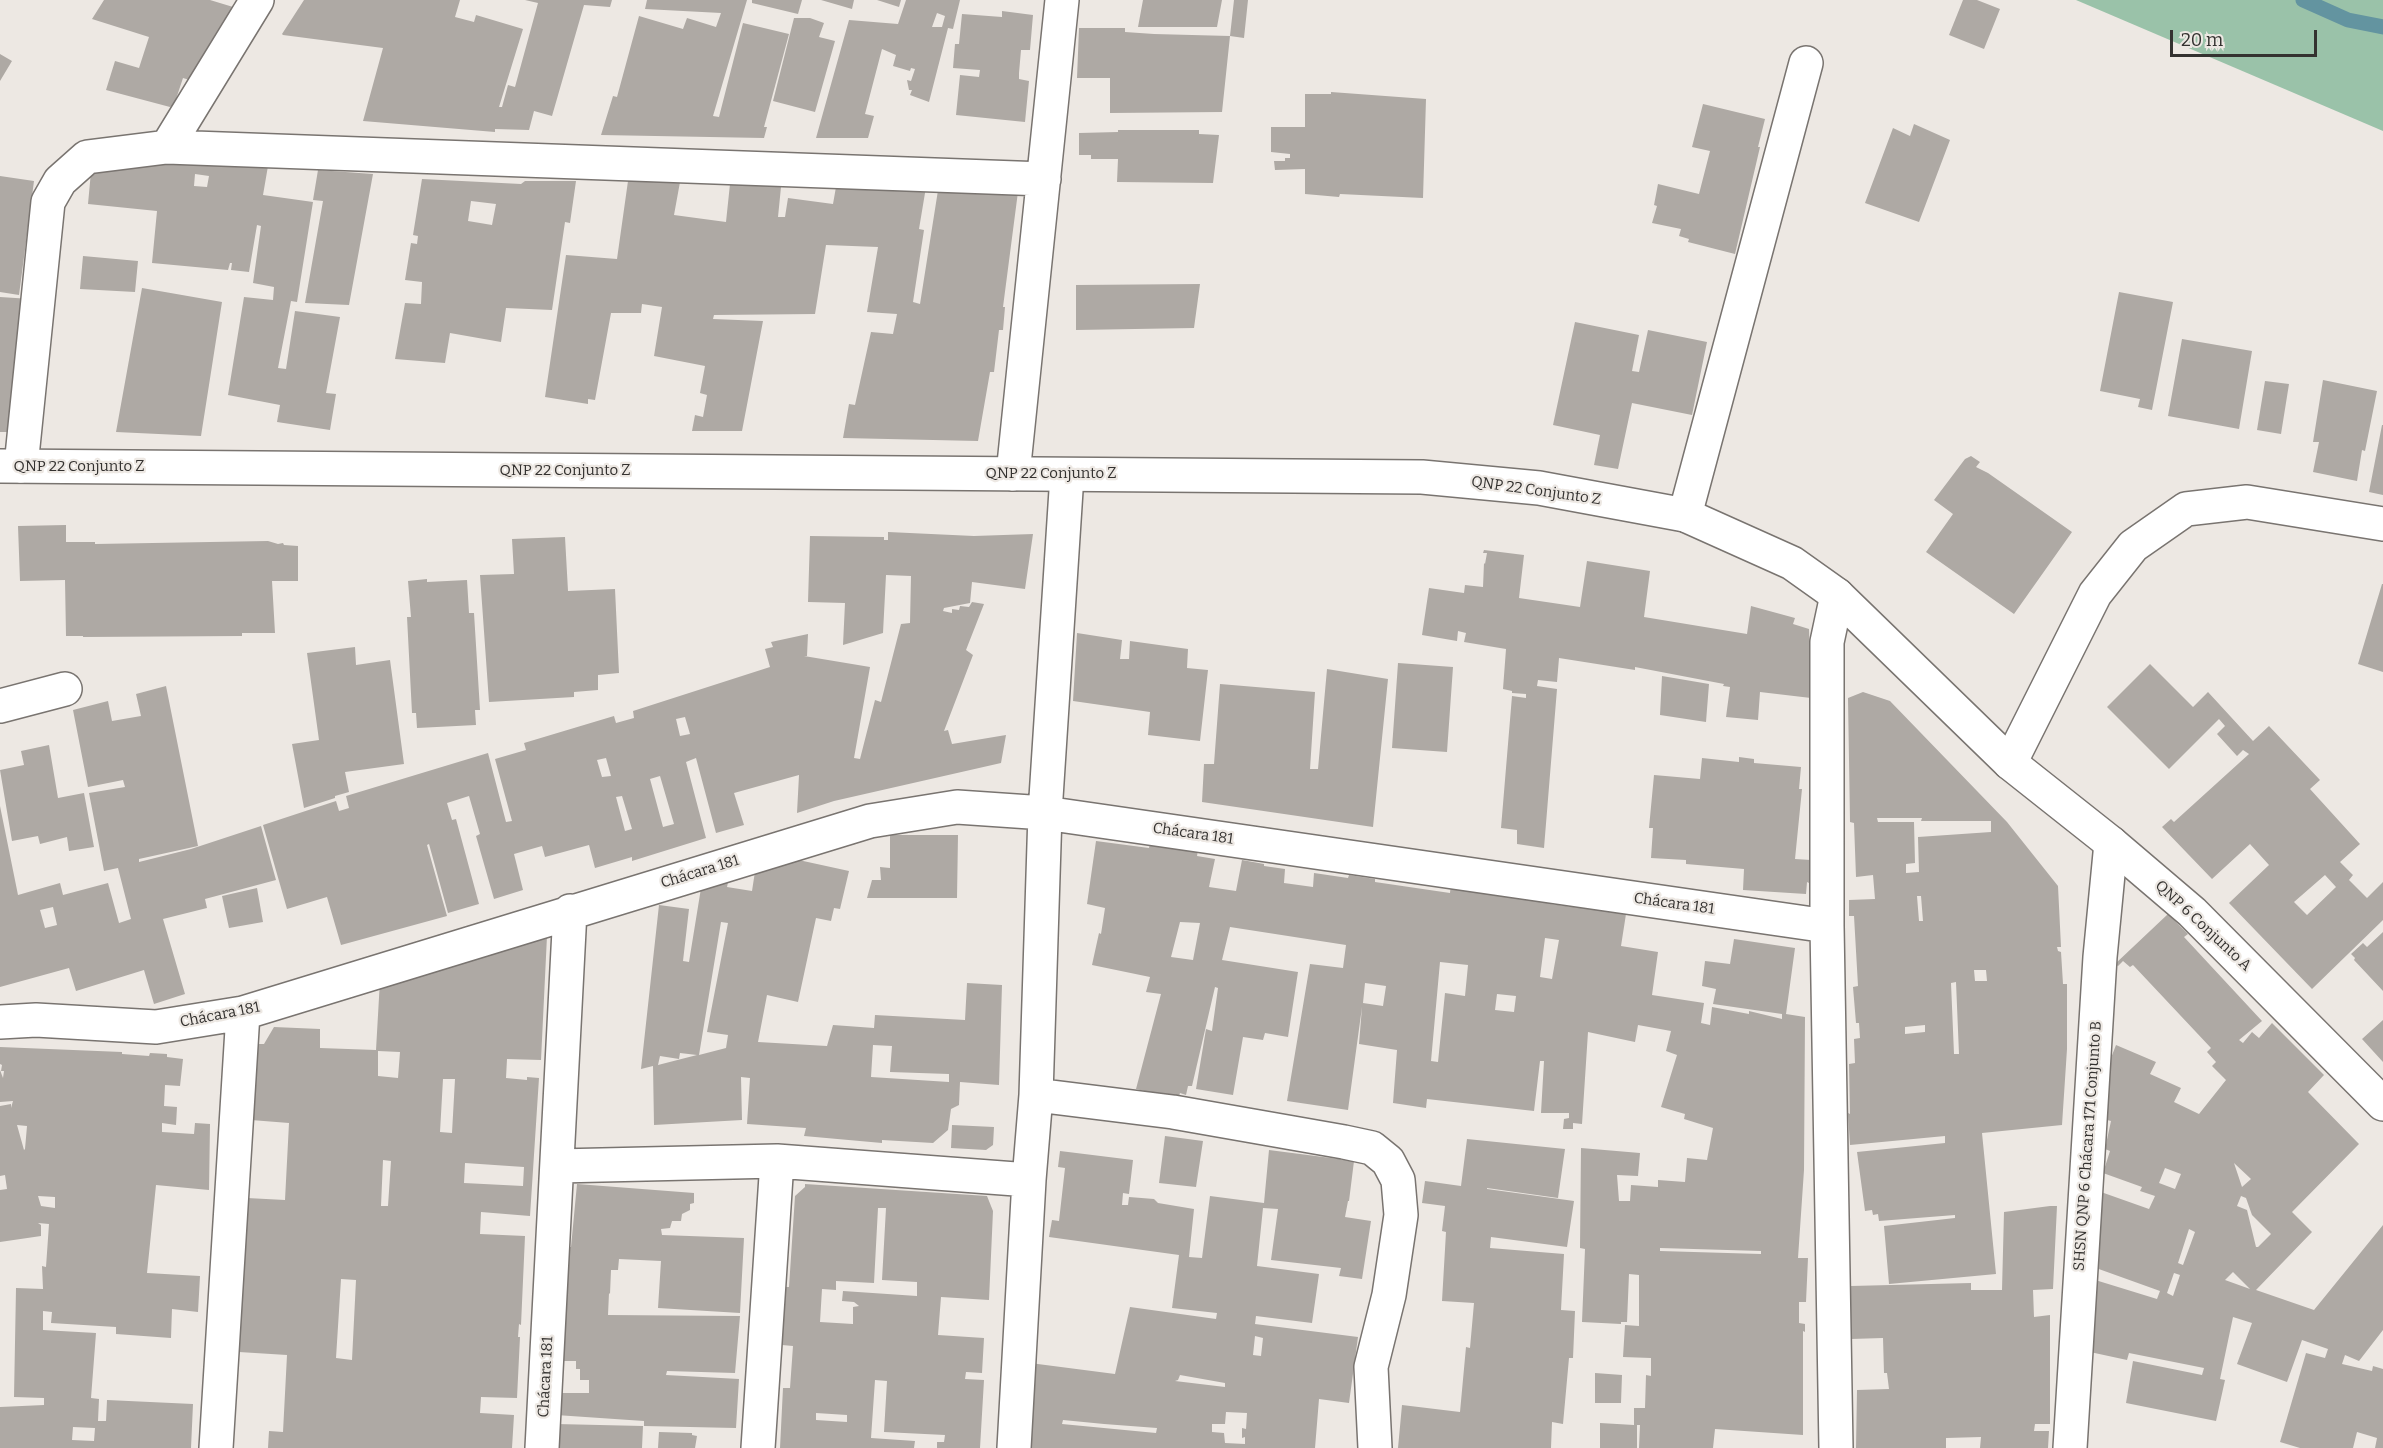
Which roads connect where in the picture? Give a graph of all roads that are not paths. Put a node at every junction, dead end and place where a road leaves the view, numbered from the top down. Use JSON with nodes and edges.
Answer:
{"nodes":[{"id":1,"x":257,"y":0,"type":"edge"},
{"id":2,"x":1062,"y":0,"type":"edge"},
{"id":3,"x":1806,"y":63,"type":"dead end"},
{"id":4,"x":167,"y":147,"type":"junction"},
{"id":5,"x":1044,"y":179,"type":"junction"},
{"id":6,"x":11,"y":466,"type":"edge"},
{"id":7,"x":1013,"y":474,"type":"junction"},
{"id":8,"x":1067,"y":475,"type":"junction"},
{"id":9,"x":1685,"y":515,"type":"junction"},
{"id":10,"x":2383,"y":524,"type":"edge"},
{"id":11,"x":1837,"y":595,"type":"junction"},
{"id":12,"x":65,"y":689,"type":"dead end"},
{"id":13,"x":0,"y":706,"type":"edge"},
{"id":14,"x":2010,"y":763,"type":"junction"},
{"id":15,"x":1045,"y":813,"type":"junction"},
{"id":16,"x":2111,"y":843,"type":"junction"},
{"id":17,"x":570,"y":911,"type":"junction"},
{"id":18,"x":1827,"y":926,"type":"junction"},
{"id":19,"x":243,"y":1013,"type":"junction"},
{"id":20,"x":0,"y":1022,"type":"edge"},
{"id":21,"x":1036,"y":1095,"type":"junction"},
{"id":22,"x":2383,"y":1104,"type":"edge"},
{"id":23,"x":777,"y":1161,"type":"junction"},
{"id":24,"x":558,"y":1166,"type":"junction"},
{"id":25,"x":1029,"y":1180,"type":"junction"},
{"id":26,"x":216,"y":1448,"type":"edge"},
{"id":27,"x":542,"y":1448,"type":"edge"},
{"id":28,"x":758,"y":1448,"type":"edge"},
{"id":29,"x":1014,"y":1448,"type":"edge"},
{"id":30,"x":1375,"y":1448,"type":"edge"},
{"id":31,"x":1836,"y":1448,"type":"edge"},
{"id":32,"x":2070,"y":1448,"type":"edge"}],
"edges":[{"from":1,"to":4,"type":"street"},
{"from":2,"to":5,"type":"street"},
{"from":3,"to":9,"type":"street"},
{"from":4,"to":5,"type":"street"},
{"from":4,"to":6,"type":"street"},
{"from":5,"to":7,"type":"street"},
{"from":6,"to":7,"type":"street","name":"QNP 22 Conjunto Z"},
{"from":7,"to":8,"type":"street","name":"QNP 22 Conjunto Z"},
{"from":8,"to":9,"type":"street","name":"QNP 22 Conjunto Z"},
{"from":8,"to":15,"type":"street"},
{"from":9,"to":11,"type":"street","name":"QNP 22 Conjunto Z"},
{"from":10,"to":14,"type":"street"},
{"from":11,"to":14,"type":"street","name":"QNP 22 Conjunto Z"},
{"from":11,"to":18,"type":"street"},
{"from":12,"to":13,"type":"street"},
{"from":14,"to":16,"type":"street","name":"QNP 6 Conjunto A"},
{"from":15,"to":17,"type":"street","name":"Chácara 181"},
{"from":15,"to":18,"type":"street","name":"Chácara 181"},
{"from":15,"to":21,"type":"street"},
{"from":16,"to":22,"type":"street","name":"QNP 6 Conjunto A"},
{"from":16,"to":32,"type":"street","name":"SHSN QNP 6 Chácara 171 Conjunto B"},
{"from":17,"to":19,"type":"street","name":"Chácara 181"},
{"from":17,"to":24,"type":"street","name":"Chácara 181"},
{"from":18,"to":31,"type":"street"},
{"from":19,"to":20,"type":"street","name":"Chácara 181"},
{"from":19,"to":26,"type":"street"},
{"from":21,"to":25,"type":"street"},
{"from":21,"to":30,"type":"street"},
{"from":23,"to":24,"type":"street"},
{"from":23,"to":25,"type":"street"},
{"from":23,"to":28,"type":"street"},
{"from":24,"to":27,"type":"street","name":"Chácara 181"},
{"from":25,"to":29,"type":"street"}]}
